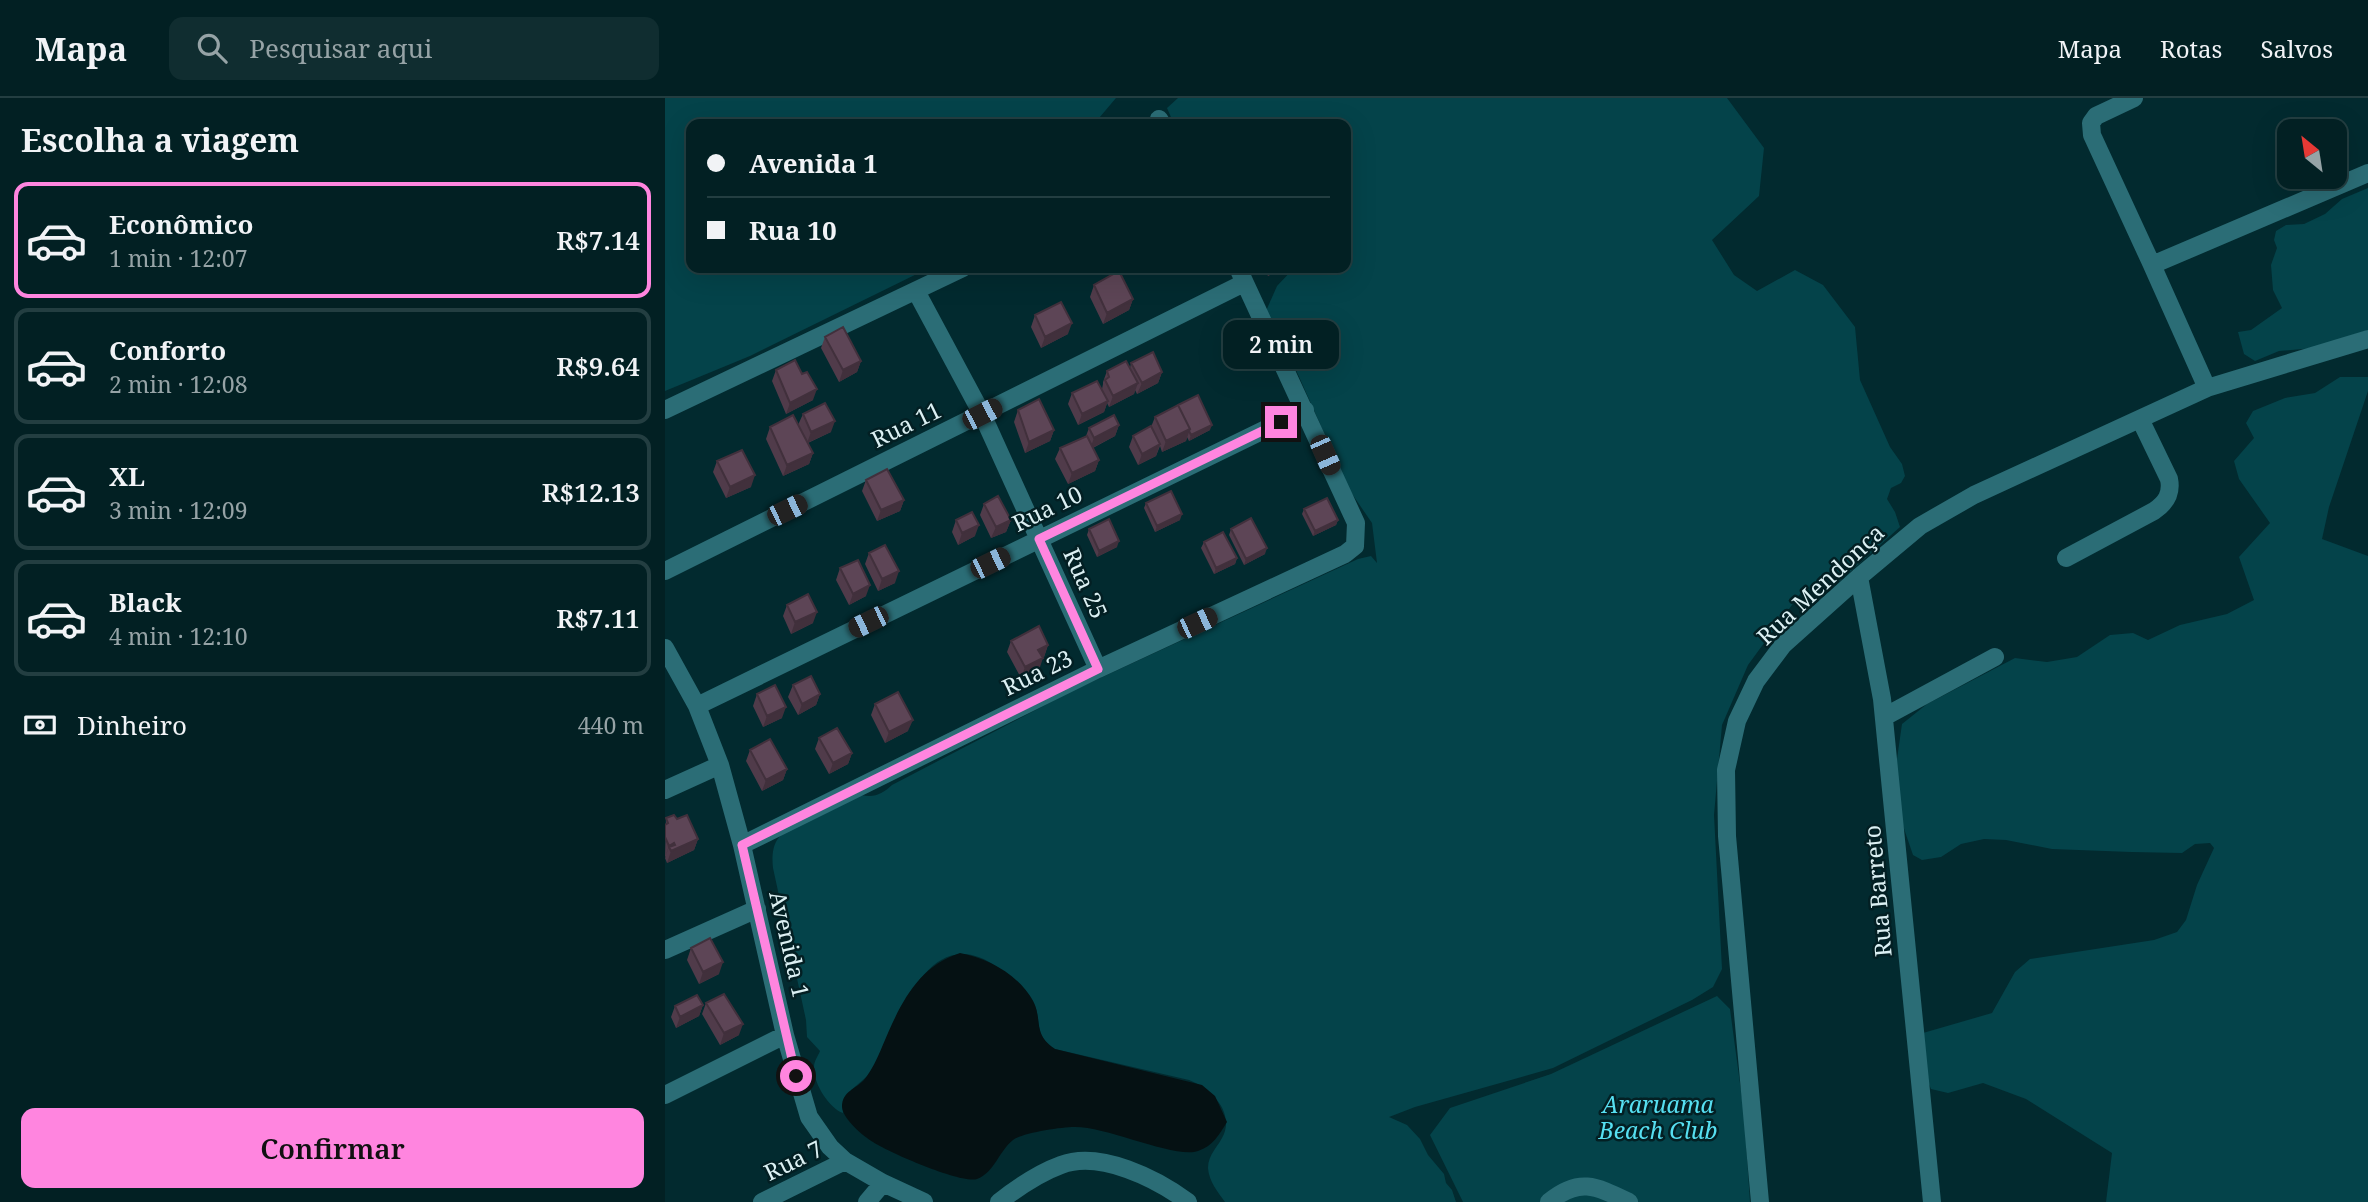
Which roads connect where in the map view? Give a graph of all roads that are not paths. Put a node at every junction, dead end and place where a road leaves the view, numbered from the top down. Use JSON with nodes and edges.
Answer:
{"nodes":[{"id":1,"x":2134,"y":98,"type":"edge"},
{"id":2,"x":2368,"y":173,"type":"edge"},
{"id":3,"x":2152,"y":265,"type":"junction"},
{"id":4,"x":953,"y":273,"type":"edge"},
{"id":5,"x":1241,"y":276,"type":"edge"},
{"id":6,"x":916,"y":291,"type":"junction"},
{"id":7,"x":2368,"y":339,"type":"edge"},
{"id":8,"x":2207,"y":388,"type":"junction"},
{"id":9,"x":665,"y":410,"type":"edge"},
{"id":10,"x":1305,"y":410,"type":"junction"},
{"id":11,"x":982,"y":414,"type":"junction"},
{"id":12,"x":2140,"y":419,"type":"junction"},
{"id":13,"x":1039,"y":539,"type":"junction"},
{"id":14,"x":2066,"y":558,"type":"dead end"},
{"id":15,"x":665,"y":571,"type":"edge"},
{"id":16,"x":1859,"y":577,"type":"junction"},
{"id":17,"x":665,"y":648,"type":"edge"},
{"id":18,"x":1994,"y":657,"type":"dead end"},
{"id":19,"x":1098,"y":669,"type":"junction"},
{"id":20,"x":697,"y":706,"type":"junction"},
{"id":21,"x":1884,"y":716,"type":"junction"},
{"id":22,"x":720,"y":765,"type":"junction"},
{"id":23,"x":665,"y":790,"type":"edge"},
{"id":24,"x":742,"y":845,"type":"junction"},
{"id":25,"x":757,"y":908,"type":"junction"},
{"id":26,"x":665,"y":950,"type":"edge"},
{"id":27,"x":785,"y":1035,"type":"junction"},
{"id":28,"x":665,"y":1095,"type":"edge"},
{"id":29,"x":845,"y":1161,"type":"junction"},
{"id":30,"x":883,"y":1183,"type":"junction"},
{"id":31,"x":1181,"y":1200,"type":"edge"},
{"id":32,"x":762,"y":1202,"type":"edge"},
{"id":33,"x":867,"y":1202,"type":"edge"},
{"id":34,"x":924,"y":1202,"type":"edge"},
{"id":35,"x":999,"y":1202,"type":"edge"},
{"id":36,"x":1549,"y":1202,"type":"edge"},
{"id":37,"x":1629,"y":1202,"type":"edge"},
{"id":38,"x":1760,"y":1202,"type":"edge"},
{"id":39,"x":1932,"y":1202,"type":"edge"}],
"edges":[{"from":1,"to":3,"type":"street"},
{"from":2,"to":3,"type":"street"},
{"from":3,"to":8,"type":"street"},
{"from":4,"to":6,"type":"street"},
{"from":5,"to":10,"type":"street"},
{"from":5,"to":11,"type":"street","name":"Rua 11"},
{"from":6,"to":9,"type":"street"},
{"from":6,"to":11,"type":"street","name":"Rua 25"},
{"from":7,"to":8,"type":"street","name":"Rua Mendonça"},
{"from":8,"to":12,"type":"street","name":"Rua Mendonça"},
{"from":10,"to":13,"type":"street","name":"Rua 10"},
{"from":10,"to":19,"type":"street","name":"Rua 23"},
{"from":11,"to":13,"type":"street","name":"Rua 25"},
{"from":11,"to":15,"type":"street","name":"Rua 11"},
{"from":12,"to":14,"type":"street"},
{"from":12,"to":16,"type":"street","name":"Rua Mendonça"},
{"from":13,"to":19,"type":"street","name":"Rua 25"},
{"from":13,"to":20,"type":"street","name":"Rua 10"},
{"from":16,"to":21,"type":"street","name":"Rua Barreto"},
{"from":16,"to":38,"type":"street","name":"Rua Mendonça"},
{"from":17,"to":20,"type":"street","name":"Avenida 1"},
{"from":18,"to":21,"type":"street"},
{"from":19,"to":24,"type":"street","name":"Rua 23"},
{"from":20,"to":22,"type":"street","name":"Avenida 1"},
{"from":21,"to":39,"type":"street","name":"Rua Barreto"},
{"from":22,"to":23,"type":"street"},
{"from":22,"to":24,"type":"street","name":"Avenida 1"},
{"from":24,"to":25,"type":"street","name":"Avenida 1"},
{"from":25,"to":26,"type":"street"},
{"from":25,"to":27,"type":"street","name":"Avenida 1"},
{"from":27,"to":28,"type":"street"},
{"from":27,"to":29,"type":"street","name":"Avenida 1"},
{"from":29,"to":30,"type":"street","name":"Avenida 1"},
{"from":29,"to":32,"type":"street","name":"Rua 7"},
{"from":30,"to":33,"type":"street"},
{"from":30,"to":34,"type":"street","name":"Avenida 1"},
{"from":31,"to":35,"type":"street"},
{"from":36,"to":37,"type":"street"}]}
